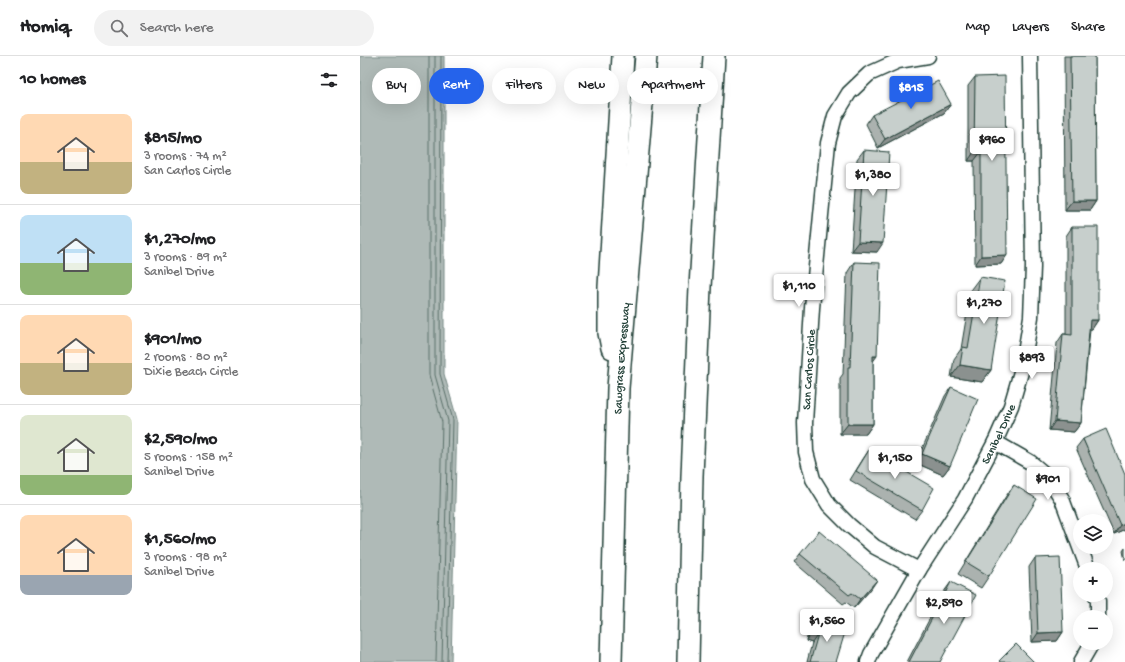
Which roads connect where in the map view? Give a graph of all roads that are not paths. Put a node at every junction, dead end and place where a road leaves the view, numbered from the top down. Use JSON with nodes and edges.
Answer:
{"nodes":[{"id":1,"x":623,"y":56,"type":"edge"},
{"id":2,"x":646,"y":56,"type":"edge"},
{"id":3,"x":714,"y":56,"type":"edge"},
{"id":4,"x":724,"y":56,"type":"edge"},
{"id":5,"x":928,"y":56,"type":"edge"},
{"id":6,"x":1030,"y":56,"type":"edge"},
{"id":7,"x":713,"y":68,"type":"edge"},
{"id":8,"x":718,"y":76,"type":"edge"},
{"id":9,"x":712,"y":104,"type":"edge"},
{"id":10,"x":618,"y":388,"type":"junction"},
{"id":11,"x":995,"y":442,"type":"junction"},
{"id":12,"x":1085,"y":562,"type":"edge"},
{"id":13,"x":919,"y":570,"type":"junction"},
{"id":14,"x":1088,"y":650,"type":"edge"},
{"id":15,"x":611,"y":662,"type":"edge"},
{"id":16,"x":688,"y":662,"type":"edge"},
{"id":17,"x":868,"y":662,"type":"edge"},
{"id":18,"x":1081,"y":662,"type":"edge"}],
"edges":[{"from":1,"to":10,"type":"highway"},
{"from":2,"to":10,"type":"highway","name":"Sawgrass Expressway"},
{"from":3,"to":7,"type":"highway"},
{"from":4,"to":8,"type":"highway"},
{"from":5,"to":13,"type":"street","name":"San Carlos Circle"},
{"from":6,"to":11,"type":"street","name":"Sanibel Drive"},
{"from":9,"to":16,"type":"highway"},
{"from":10,"to":15,"type":"highway","name":"Sawgrass Expressway"},
{"from":11,"to":12,"type":"street"},
{"from":11,"to":13,"type":"street","name":"Sanibel Drive"},
{"from":13,"to":17,"type":"street","name":"Sanibel Drive"},
{"from":14,"to":18,"type":"street"}]}
